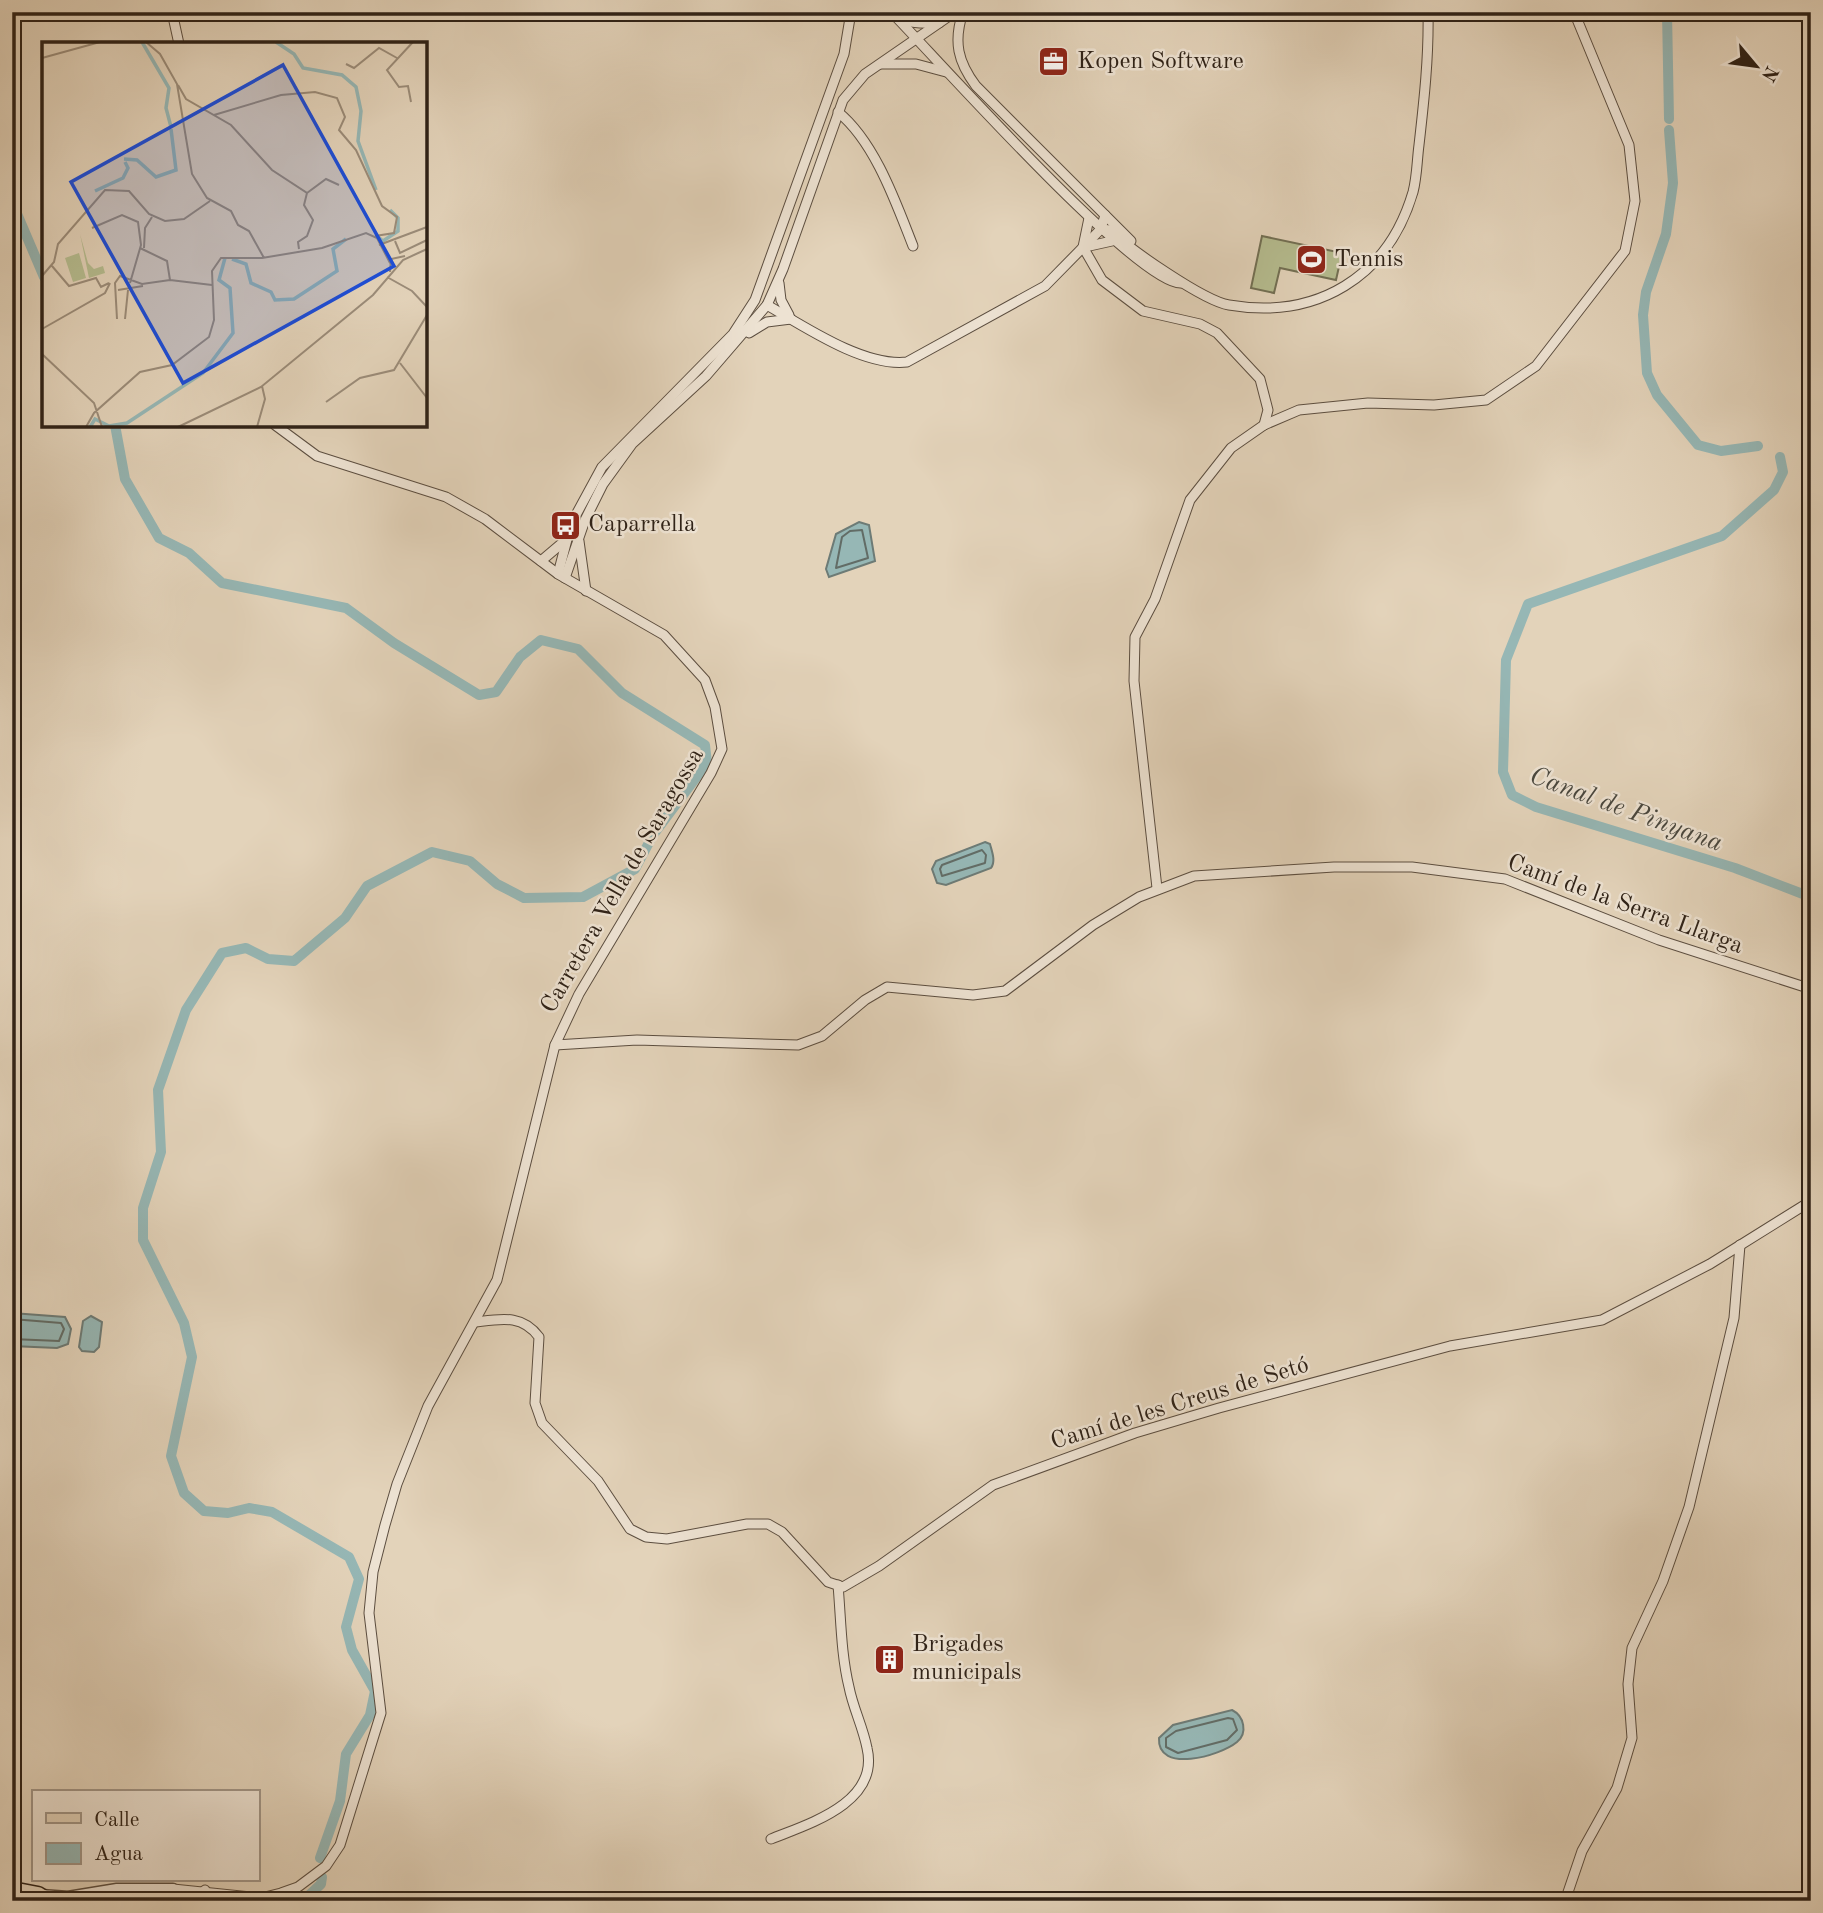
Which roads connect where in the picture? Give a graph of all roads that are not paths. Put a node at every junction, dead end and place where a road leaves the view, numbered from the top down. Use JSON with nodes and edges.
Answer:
{"nodes":[{"id":1,"x":172,"y":12,"type":"edge"},
{"id":2,"x":851,"y":12,"type":"edge"},
{"id":3,"x":955,"y":12,"type":"edge"},
{"id":4,"x":964,"y":12,"type":"edge"},
{"id":5,"x":1427,"y":12,"type":"edge"},
{"id":6,"x":1574,"y":12,"type":"edge"},
{"id":7,"x":893,"y":15,"type":"edge"},
{"id":8,"x":940,"y":22,"type":"junction"},
{"id":9,"x":916,"y":38,"type":"junction"},
{"id":10,"x":179,"y":42,"type":"edge"},
{"id":11,"x":879,"y":64,"type":"junction"},
{"id":12,"x":950,"y":74,"type":"junction"},
{"id":13,"x":838,"y":112,"type":"junction"},
{"id":14,"x":1105,"y":215,"type":"junction"},
{"id":15,"x":1089,"y":218,"type":"junction"},
{"id":16,"x":1101,"y":229,"type":"junction"},
{"id":17,"x":1112,"y":241,"type":"junction"},
{"id":18,"x":913,"y":246,"type":"dead end"},
{"id":19,"x":1083,"y":247,"type":"junction"},
{"id":20,"x":1150,"y":259,"type":"junction"},
{"id":21,"x":765,"y":271,"type":"junction"},
{"id":22,"x":779,"y":278,"type":"junction"},
{"id":23,"x":1181,"y":283,"type":"junction"},
{"id":24,"x":767,"y":305,"type":"junction"},
{"id":25,"x":793,"y":319,"type":"junction"},
{"id":26,"x":741,"y":321,"type":"junction"},
{"id":27,"x":742,"y":338,"type":"junction"},
{"id":28,"x":1264,"y":425,"type":"junction"},
{"id":29,"x":278,"y":427,"type":"edge"},
{"id":30,"x":567,"y":539,"type":"junction"},
{"id":31,"x":579,"y":539,"type":"junction"},
{"id":32,"x":541,"y":561,"type":"junction"},
{"id":33,"x":561,"y":576,"type":"junction"},
{"id":34,"x":586,"y":591,"type":"junction"},
{"id":35,"x":1157,"y":888,"type":"junction"},
{"id":36,"x":1811,"y":989,"type":"edge"},
{"id":37,"x":555,"y":1045,"type":"junction"},
{"id":38,"x":1811,"y":1200,"type":"edge"},
{"id":39,"x":1740,"y":1245,"type":"junction"},
{"id":40,"x":475,"y":1322,"type":"junction"},
{"id":41,"x":838,"y":1586,"type":"junction"},
{"id":42,"x":771,"y":1839,"type":"dead end"},
{"id":43,"x":205,"y":1891,"type":"junction"},
{"id":44,"x":28,"y":1894,"type":"edge"},
{"id":45,"x":171,"y":1895,"type":"edge"},
{"id":46,"x":281,"y":1897,"type":"edge"},
{"id":47,"x":131,"y":1901,"type":"edge"},
{"id":48,"x":177,"y":1901,"type":"edge"},
{"id":49,"x":191,"y":1901,"type":"edge"},
{"id":50,"x":1564,"y":1901,"type":"edge"}],
"edges":[{"from":1,"to":10,"type":"street"},
{"from":2,"to":21,"type":"street"},
{"from":3,"to":8,"type":"street"},
{"from":4,"to":14,"type":"street"},
{"from":5,"to":23,"type":"street"},
{"from":6,"to":28,"type":"street"},
{"from":7,"to":8,"type":"street"},
{"from":7,"to":9,"type":"street"},
{"from":8,"to":9,"type":"street"},
{"from":9,"to":11,"type":"street"},
{"from":9,"to":12,"type":"street"},
{"from":11,"to":12,"type":"street"},
{"from":11,"to":13,"type":"street"},
{"from":12,"to":15,"type":"street"},
{"from":13,"to":18,"type":"street"},
{"from":13,"to":22,"type":"street"},
{"from":14,"to":16,"type":"street"},
{"from":14,"to":20,"type":"street"},
{"from":15,"to":16,"type":"street"},
{"from":15,"to":19,"type":"street"},
{"from":16,"to":17,"type":"street"},
{"from":16,"to":19,"type":"street"},
{"from":16,"to":20,"type":"street"},
{"from":17,"to":19,"type":"street"},
{"from":17,"to":23,"type":"street"},
{"from":19,"to":25,"type":"street"},
{"from":19,"to":28,"type":"street"},
{"from":20,"to":23,"type":"street"},
{"from":21,"to":24,"type":"street"},
{"from":21,"to":26,"type":"street"},
{"from":22,"to":24,"type":"street"},
{"from":22,"to":25,"type":"street"},
{"from":24,"to":25,"type":"street"},
{"from":24,"to":26,"type":"street"},
{"from":24,"to":27,"type":"street"},
{"from":25,"to":27,"type":"street"},
{"from":26,"to":30,"type":"street"},
{"from":27,"to":31,"type":"street"},
{"from":28,"to":35,"type":"street"},
{"from":29,"to":32,"type":"street","name":"Carretera Vella de Saragossa"},
{"from":30,"to":32,"type":"street"},
{"from":30,"to":33,"type":"street"},
{"from":31,"to":33,"type":"street"},
{"from":31,"to":34,"type":"street"},
{"from":32,"to":33,"type":"street","name":"Carretera Vella de Saragossa"},
{"from":33,"to":34,"type":"street","name":"Carretera Vella de Saragossa"},
{"from":34,"to":37,"type":"street","name":"Carretera Vella de Saragossa"},
{"from":35,"to":36,"type":"street","name":"Camí de la Serra Llarga"},
{"from":35,"to":37,"type":"street","name":"Camí de la Serra Llarga"},
{"from":37,"to":40,"type":"street","name":"Carretera Vella de Saragossa"},
{"from":38,"to":39,"type":"street","name":"Camí de les Creus de Setó"},
{"from":39,"to":41,"type":"street","name":"Camí de les Creus de Setó"},
{"from":39,"to":50,"type":"street"},
{"from":40,"to":41,"type":"street"},
{"from":40,"to":46,"type":"street","name":"Carretera Vella de Saragossa"},
{"from":41,"to":42,"type":"street"},
{"from":43,"to":45,"type":"street","name":"Carretera Vella de Saragossa"},
{"from":43,"to":46,"type":"street","name":"Carretera Vella de Saragossa"},
{"from":43,"to":49,"type":"street"},
{"from":44,"to":45,"type":"street","name":"Carretera Vella de Saragossa"},
{"from":45,"to":47,"type":"street","name":"Carretera Vella de Saragossa"},
{"from":45,"to":48,"type":"street"}]}
